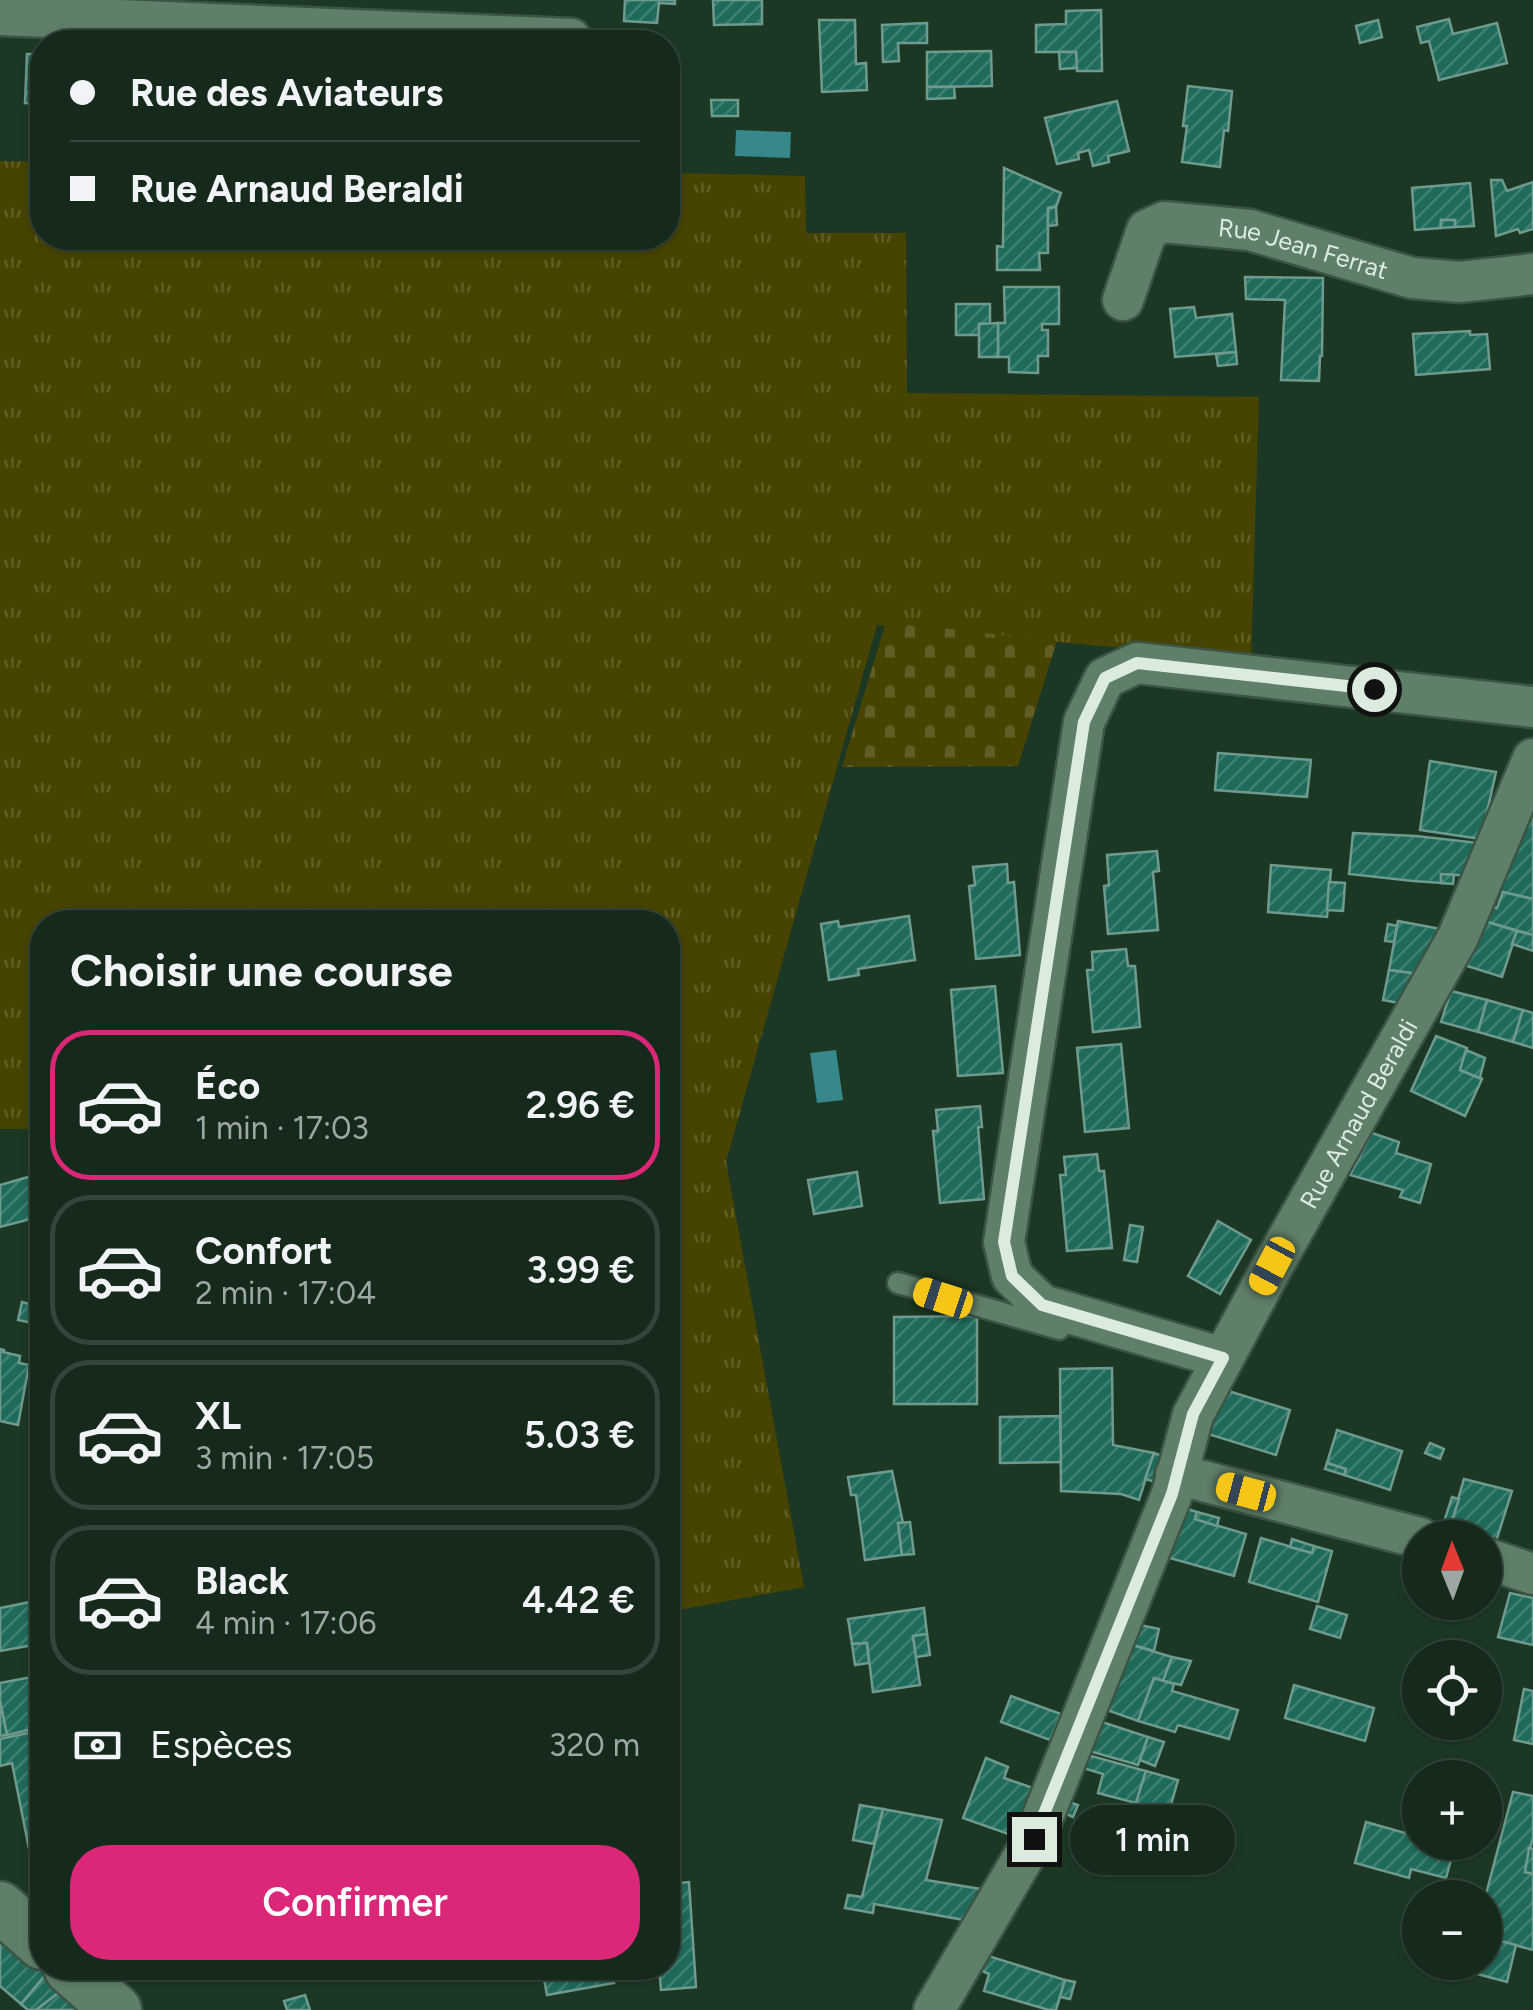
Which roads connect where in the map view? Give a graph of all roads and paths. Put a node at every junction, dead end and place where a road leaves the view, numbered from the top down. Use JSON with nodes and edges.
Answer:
{"nodes":[{"id":1,"x":0,"y":15,"type":"edge"},
{"id":2,"x":357,"y":30,"type":"edge"},
{"id":3,"x":1533,"y":274,"type":"edge"},
{"id":4,"x":1123,"y":300,"type":"dead end"},
{"id":5,"x":1533,"y":707,"type":"edge"},
{"id":6,"x":1533,"y":759,"type":"edge"},
{"id":7,"x":898,"y":1283,"type":"dead end"},
{"id":8,"x":1219,"y":1365,"type":"junction"},
{"id":9,"x":1176,"y":1474,"type":"junction"},
{"id":10,"x":1402,"y":1533,"type":"edge"},
{"id":11,"x":1502,"y":1564,"type":"edge"},
{"id":12,"x":1533,"y":1574,"type":"edge"},
{"id":13,"x":0,"y":1907,"type":"edge"},
{"id":14,"x":30,"y":1933,"type":"edge"},
{"id":15,"x":82,"y":1980,"type":"edge"},
{"id":16,"x":116,"y":2010,"type":"edge"},
{"id":17,"x":934,"y":2010,"type":"edge"}],
"edges":[{"from":1,"to":2,"type":"street"},
{"from":3,"to":4,"type":"street","name":"Rue Jean Ferrat"},
{"from":5,"to":8,"type":"street"},
{"from":6,"to":8,"type":"street","name":"Rue Arnaud Beraldi"},
{"from":7,"to":8,"type":"lane"},
{"from":8,"to":9,"type":"street","name":"Rue Arnaud Beraldi"},
{"from":9,"to":10,"type":"street"},
{"from":9,"to":17,"type":"street","name":"Rue Arnaud Beraldi"},
{"from":11,"to":12,"type":"street"},
{"from":13,"to":14,"type":"street"},
{"from":15,"to":16,"type":"street"}]}
